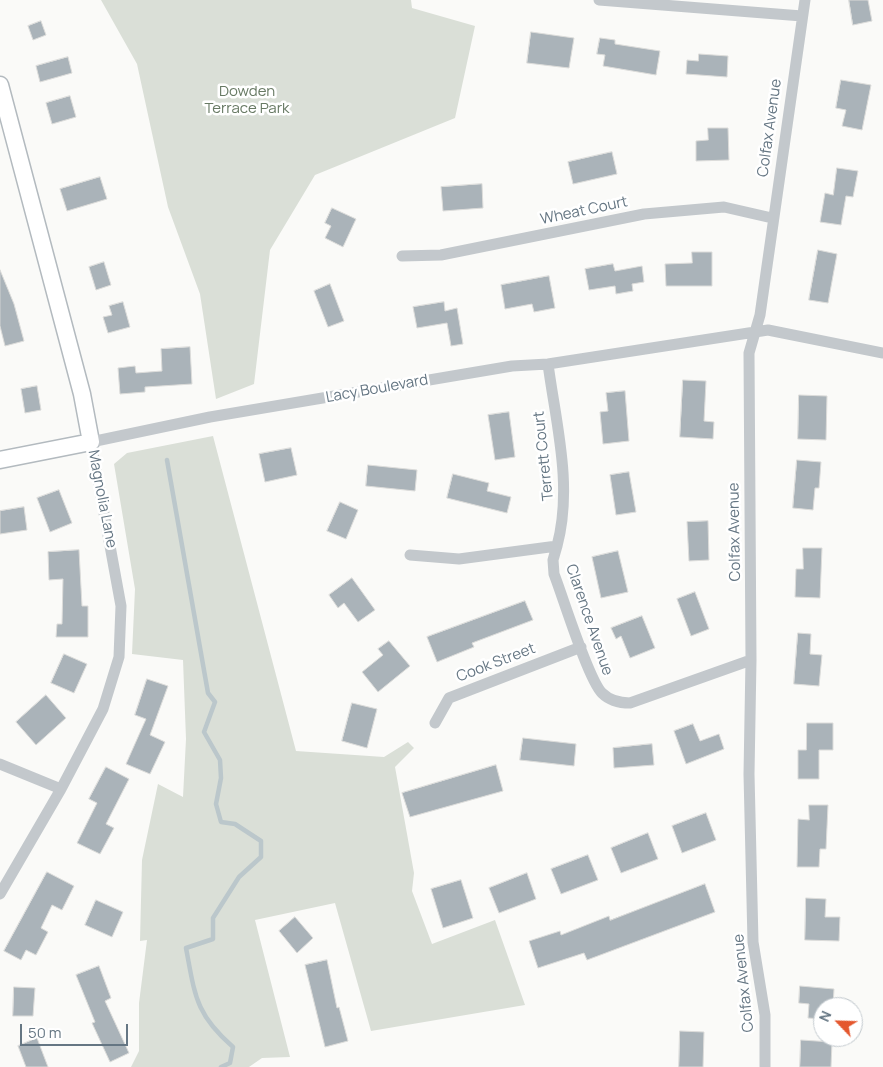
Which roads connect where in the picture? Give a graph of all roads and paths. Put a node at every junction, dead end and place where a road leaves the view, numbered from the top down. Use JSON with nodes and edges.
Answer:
{"nodes":[{"id":1,"x":599,"y":0,"type":"edge"},
{"id":2,"x":805,"y":0,"type":"edge"},
{"id":3,"x":802,"y":16,"type":"junction"},
{"id":4,"x":0,"y":85,"type":"edge"},
{"id":5,"x":4,"y":118,"type":"edge"},
{"id":6,"x":772,"y":218,"type":"junction"},
{"id":7,"x":402,"y":256,"type":"dead end"},
{"id":8,"x":755,"y":332,"type":"junction"},
{"id":9,"x":883,"y":353,"type":"edge"},
{"id":10,"x":548,"y":364,"type":"junction"},
{"id":11,"x":91,"y":442,"type":"junction"},
{"id":12,"x":0,"y":460,"type":"edge"},
{"id":13,"x":557,"y":546,"type":"junction"},
{"id":14,"x":410,"y":555,"type":"dead end"},
{"id":15,"x":581,"y":647,"type":"junction"},
{"id":16,"x":751,"y":660,"type":"junction"},
{"id":17,"x":435,"y":723,"type":"dead end"},
{"id":18,"x":0,"y":764,"type":"edge"},
{"id":19,"x":61,"y":789,"type":"junction"},
{"id":20,"x":0,"y":894,"type":"edge"},
{"id":21,"x":765,"y":1067,"type":"edge"}],
"edges":[{"from":1,"to":3,"type":"street"},
{"from":2,"to":3,"type":"street","name":"Colfax Avenue"},
{"from":3,"to":6,"type":"street","name":"Colfax Avenue"},
{"from":4,"to":5,"type":"street","name":"Magnolia Lane"},
{"from":5,"to":11,"type":"street","name":"Magnolia Lane"},
{"from":6,"to":7,"type":"street","name":"Wheat Court"},
{"from":6,"to":8,"type":"street","name":"Colfax Avenue"},
{"from":8,"to":9,"type":"street","name":"Lacy Boulevard"},
{"from":8,"to":10,"type":"street","name":"Lacy Boulevard"},
{"from":8,"to":16,"type":"street","name":"Colfax Avenue"},
{"from":10,"to":11,"type":"street","name":"Lacy Boulevard"},
{"from":10,"to":13,"type":"street","name":"Terrett Court"},
{"from":11,"to":12,"type":"street","name":"Lacy Boulevard"},
{"from":11,"to":19,"type":"street","name":"Magnolia Lane"},
{"from":13,"to":14,"type":"street"},
{"from":13,"to":15,"type":"street","name":"Clarence Avenue"},
{"from":15,"to":16,"type":"street","name":"Clarence Avenue"},
{"from":15,"to":17,"type":"street","name":"Cook Street"},
{"from":16,"to":21,"type":"street","name":"Colfax Avenue"},
{"from":18,"to":19,"type":"street"},
{"from":19,"to":20,"type":"street","name":"Magnolia Lane"}]}
